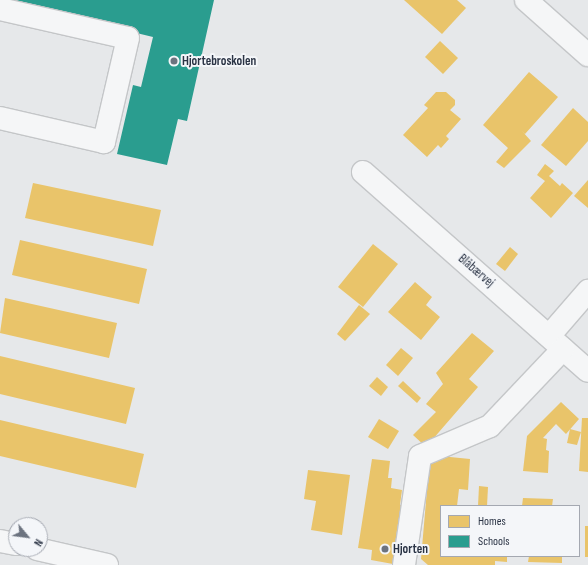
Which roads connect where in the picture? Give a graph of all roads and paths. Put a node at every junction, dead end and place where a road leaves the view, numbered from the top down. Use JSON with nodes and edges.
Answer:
{"nodes":[{"id":1,"x":526,"y":0,"type":"edge"},
{"id":2,"x":0,"y":9,"type":"edge"},
{"id":3,"x":588,"y":55,"type":"edge"},
{"id":4,"x":0,"y":118,"type":"edge"},
{"id":5,"x":363,"y":172,"type":"dead end"},
{"id":6,"x":588,"y":291,"type":"edge"},
{"id":7,"x":556,"y":342,"type":"junction"},
{"id":8,"x":588,"y":371,"type":"edge"},
{"id":9,"x":48,"y":552,"type":"edge"},
{"id":10,"x":107,"y":565,"type":"edge"},
{"id":11,"x":404,"y":565,"type":"edge"}],
"edges":[{"from":1,"to":3,"type":"street"},
{"from":2,"to":4,"type":"street"},
{"from":5,"to":7,"type":"street","name":"Blåbærvej"},
{"from":6,"to":7,"type":"street"},
{"from":7,"to":8,"type":"street","name":"Blåbærvej"},
{"from":7,"to":11,"type":"street"},
{"from":9,"to":10,"type":"street"}]}
